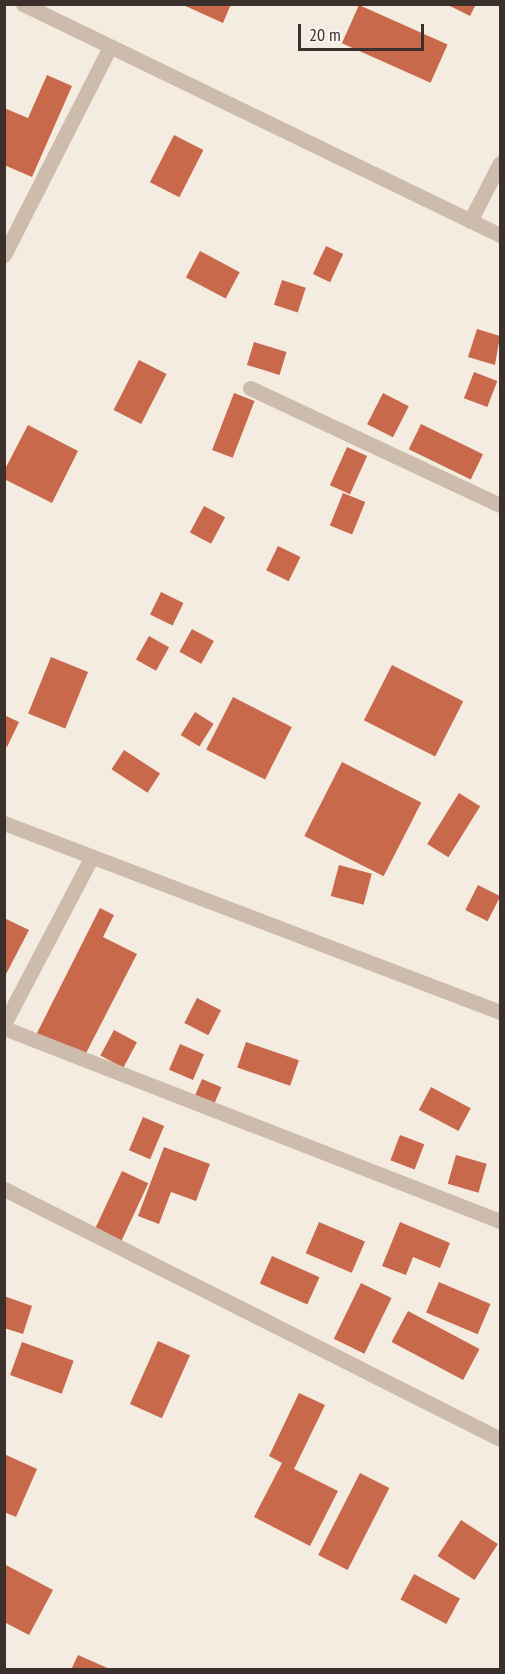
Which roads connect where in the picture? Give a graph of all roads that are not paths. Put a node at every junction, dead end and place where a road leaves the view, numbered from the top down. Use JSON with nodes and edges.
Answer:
{"nodes":[{"id":1,"x":23,"y":4,"type":"edge"},
{"id":2,"x":109,"y":49,"type":"junction"},
{"id":3,"x":501,"y":163,"type":"edge"},
{"id":4,"x":470,"y":221,"type":"junction"},
{"id":5,"x":501,"y":235,"type":"edge"},
{"id":6,"x":4,"y":255,"type":"edge"},
{"id":7,"x":250,"y":388,"type":"dead end"},
{"id":8,"x":501,"y":505,"type":"edge"},
{"id":9,"x":4,"y":823,"type":"edge"},
{"id":10,"x":91,"y":858,"type":"junction"},
{"id":11,"x":501,"y":1012,"type":"edge"},
{"id":12,"x":4,"y":1026,"type":"edge"},
{"id":13,"x":4,"y":1190,"type":"edge"},
{"id":14,"x":501,"y":1221,"type":"edge"},
{"id":15,"x":499,"y":1433,"type":"edge"}],
"edges":[{"from":1,"to":2,"type":"street"},
{"from":2,"to":4,"type":"street"},
{"from":2,"to":6,"type":"street"},
{"from":3,"to":4,"type":"street"},
{"from":4,"to":5,"type":"street"},
{"from":7,"to":8,"type":"street"},
{"from":9,"to":10,"type":"street"},
{"from":10,"to":11,"type":"street"},
{"from":10,"to":12,"type":"street"},
{"from":12,"to":14,"type":"street"},
{"from":13,"to":15,"type":"street"}]}
